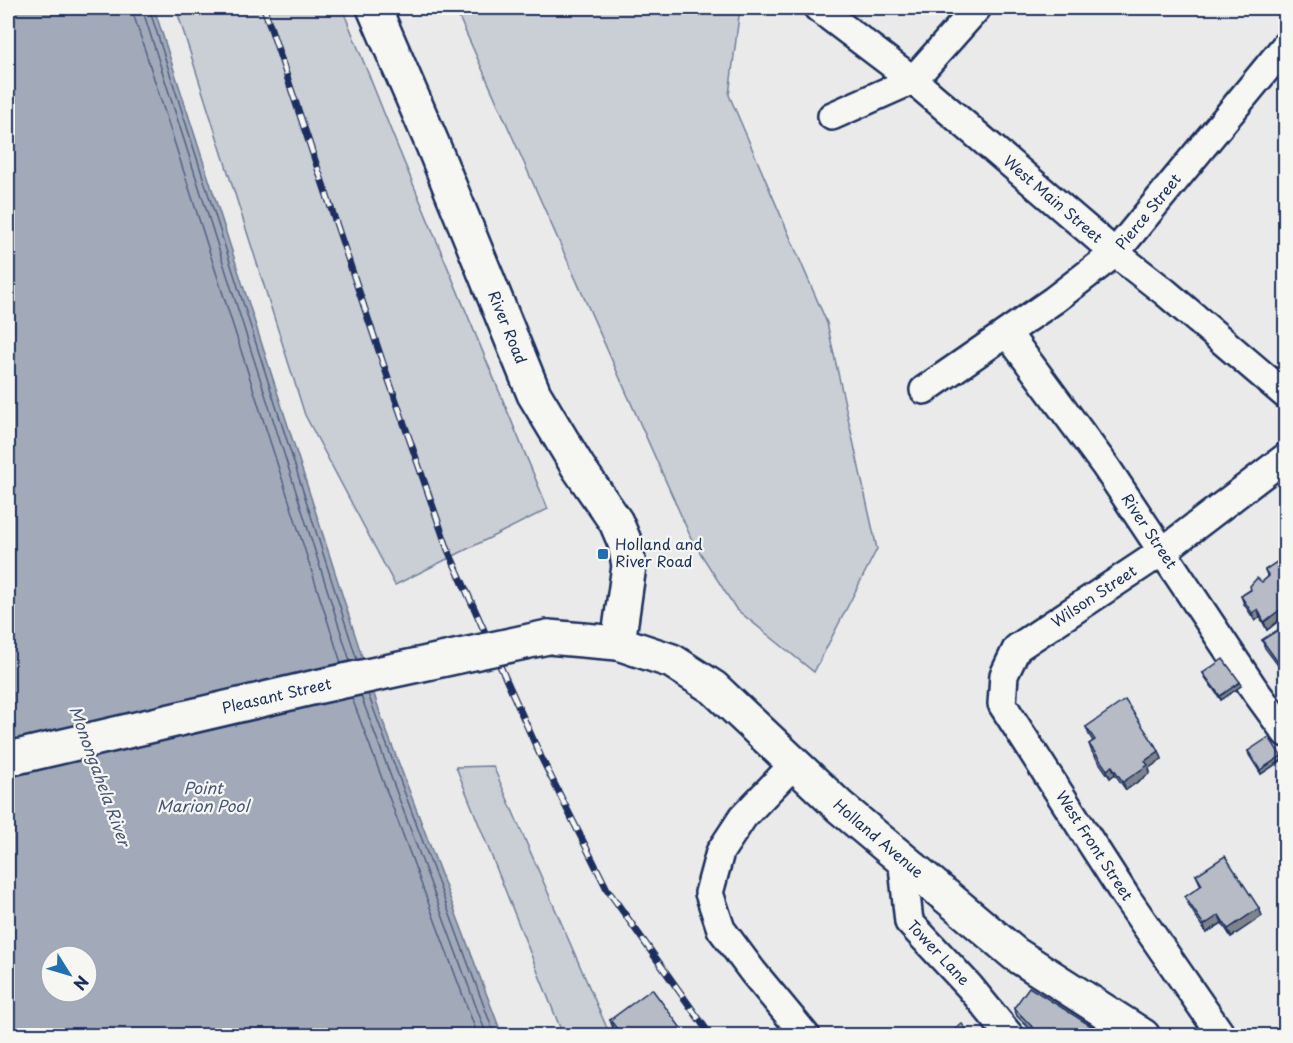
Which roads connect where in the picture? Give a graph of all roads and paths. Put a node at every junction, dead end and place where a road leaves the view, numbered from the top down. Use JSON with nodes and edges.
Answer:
{"nodes":[{"id":1,"x":374,"y":8,"type":"edge"},
{"id":2,"x":818,"y":8,"type":"edge"},
{"id":3,"x":977,"y":8,"type":"edge"},
{"id":4,"x":1283,"y":53,"type":"edge"},
{"id":5,"x":913,"y":80,"type":"junction"},
{"id":6,"x":832,"y":117,"type":"dead end"},
{"id":7,"x":1115,"y":253,"type":"junction"},
{"id":8,"x":1007,"y":333,"type":"junction"},
{"id":9,"x":924,"y":390,"type":"dead end"},
{"id":10,"x":1286,"y":395,"type":"edge"},
{"id":11,"x":1286,"y":457,"type":"edge"},
{"id":12,"x":1163,"y":551,"type":"junction"},
{"id":13,"x":618,"y":643,"type":"junction"},
{"id":14,"x":1017,"y":648,"type":"joint"},
{"id":15,"x":1286,"y":733,"type":"edge"},
{"id":16,"x":8,"y":759,"type":"edge"},
{"id":17,"x":795,"y":764,"type":"junction"},
{"id":18,"x":902,"y":857,"type":"junction"},
{"id":19,"x":806,"y":1035,"type":"edge"},
{"id":20,"x":1010,"y":1035,"type":"edge"},
{"id":21,"x":1143,"y":1035,"type":"edge"},
{"id":22,"x":1222,"y":1035,"type":"edge"}],
"edges":[{"from":1,"to":13,"type":"main road","name":"River Road"},
{"from":2,"to":5,"type":"street","name":"West Main Street"},
{"from":3,"to":5,"type":"street"},
{"from":4,"to":7,"type":"street","name":"Pierce Street"},
{"from":5,"to":6,"type":"street"},
{"from":5,"to":7,"type":"street","name":"West Main Street"},
{"from":7,"to":8,"type":"street","name":"Pierce Street"},
{"from":7,"to":10,"type":"street","name":"West Main Street"},
{"from":8,"to":9,"type":"street","name":"Pierce Street"},
{"from":8,"to":12,"type":"street","name":"River Street"},
{"from":11,"to":12,"type":"street","name":"Wilson Street"},
{"from":12,"to":14,"type":"street","name":"Wilson Street"},
{"from":12,"to":15,"type":"street","name":"River Street"},
{"from":13,"to":16,"type":"main road","name":"Pleasant Street","bridge":true},
{"from":13,"to":17,"type":"main road","name":"Holland Avenue"},
{"from":14,"to":22,"type":"street","name":"West Front Street"},
{"from":17,"to":18,"type":"main road","name":"Holland Avenue"},
{"from":17,"to":19,"type":"street"},
{"from":18,"to":20,"type":"street","name":"Tower Lane"},
{"from":18,"to":21,"type":"main road","name":"Holland Avenue"}]}
